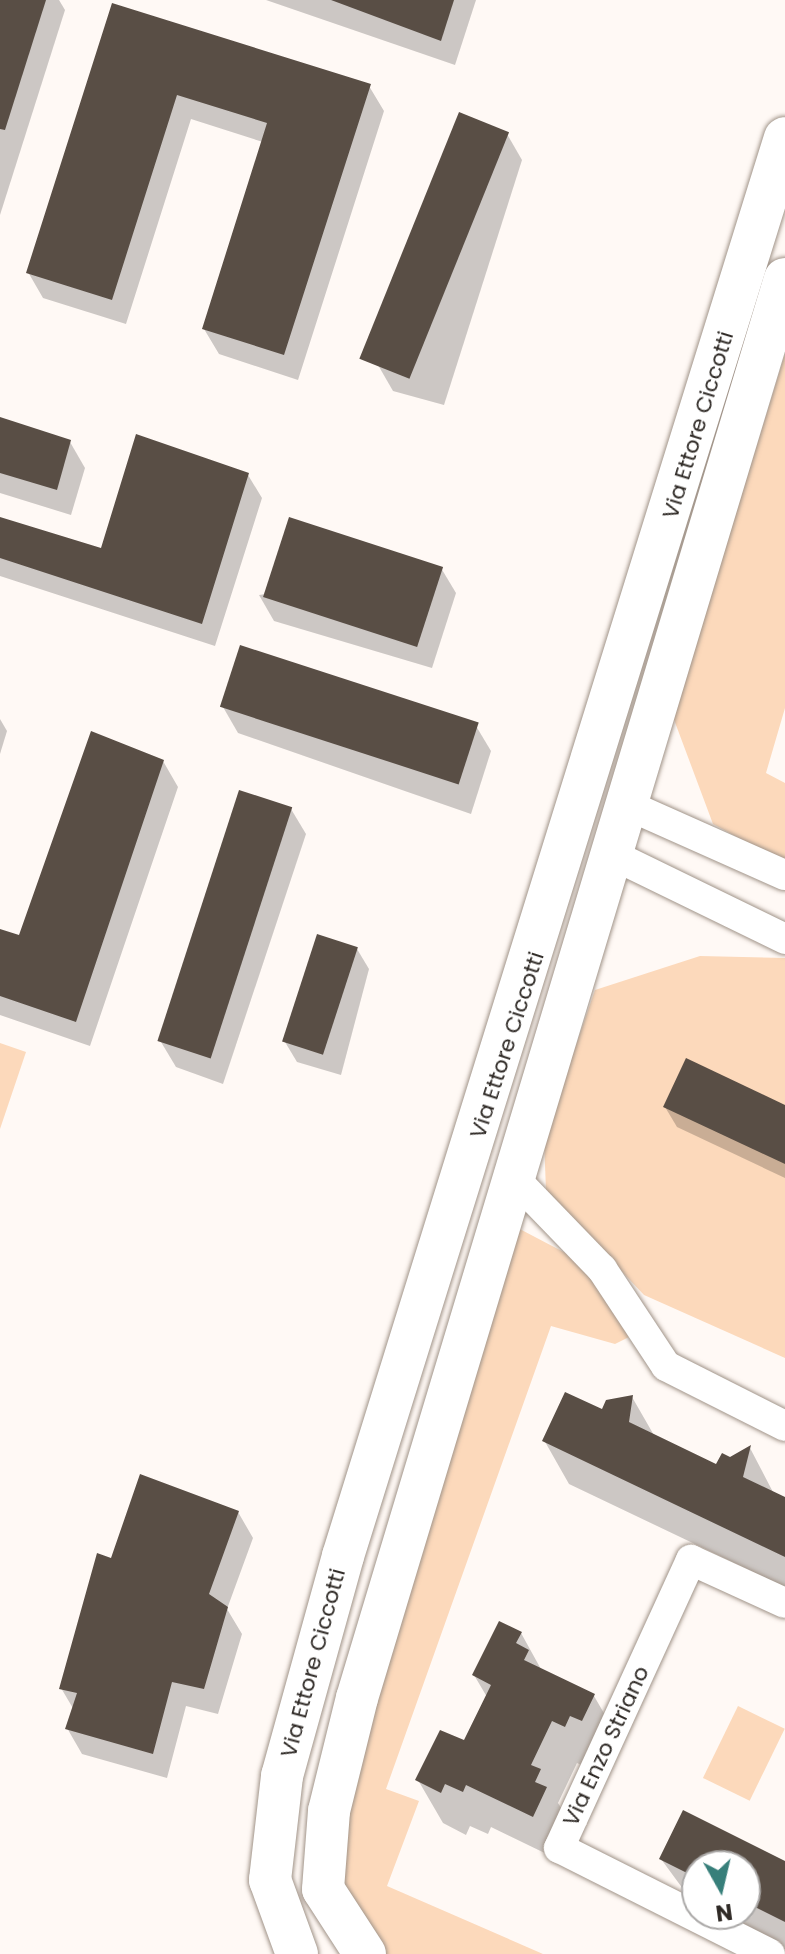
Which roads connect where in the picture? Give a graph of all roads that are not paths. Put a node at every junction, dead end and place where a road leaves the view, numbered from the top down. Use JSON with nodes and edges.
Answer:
{"nodes":[{"id":1,"x":785,"y":138,"type":"edge"},
{"id":2,"x":785,"y":279,"type":"edge"},
{"id":3,"x":632,"y":807,"type":"junction"},
{"id":4,"x":579,"y":816,"type":"junction"},
{"id":5,"x":615,"y":856,"type":"junction"},
{"id":6,"x":785,"y":875,"type":"edge"},
{"id":7,"x":785,"y":939,"type":"edge"},
{"id":8,"x":514,"y":1178,"type":"junction"},
{"id":9,"x":785,"y":1426,"type":"edge"},
{"id":10,"x":785,"y":1603,"type":"edge"},
{"id":11,"x":297,"y":1954,"type":"edge"},
{"id":12,"x":365,"y":1954,"type":"edge"},
{"id":13,"x":770,"y":1954,"type":"edge"}],
"edges":[{"from":1,"to":4,"type":"street","name":"Via Ettore Ciccotti"},
{"from":2,"to":3,"type":"street","name":"Via Ettore Ciccotti"},
{"from":3,"to":4,"type":"street"},
{"from":3,"to":5,"type":"street","name":"Via Ettore Ciccotti"},
{"from":3,"to":6,"type":"street"},
{"from":4,"to":5,"type":"street"},
{"from":4,"to":11,"type":"street","name":"Via Ettore Ciccotti"},
{"from":5,"to":7,"type":"street"},
{"from":5,"to":8,"type":"street","name":"Via Ettore Ciccotti"},
{"from":8,"to":9,"type":"street"},
{"from":8,"to":12,"type":"street","name":"Via Ettore Ciccotti"},
{"from":10,"to":13,"type":"street","name":"Via Enzo Striano"}]}
